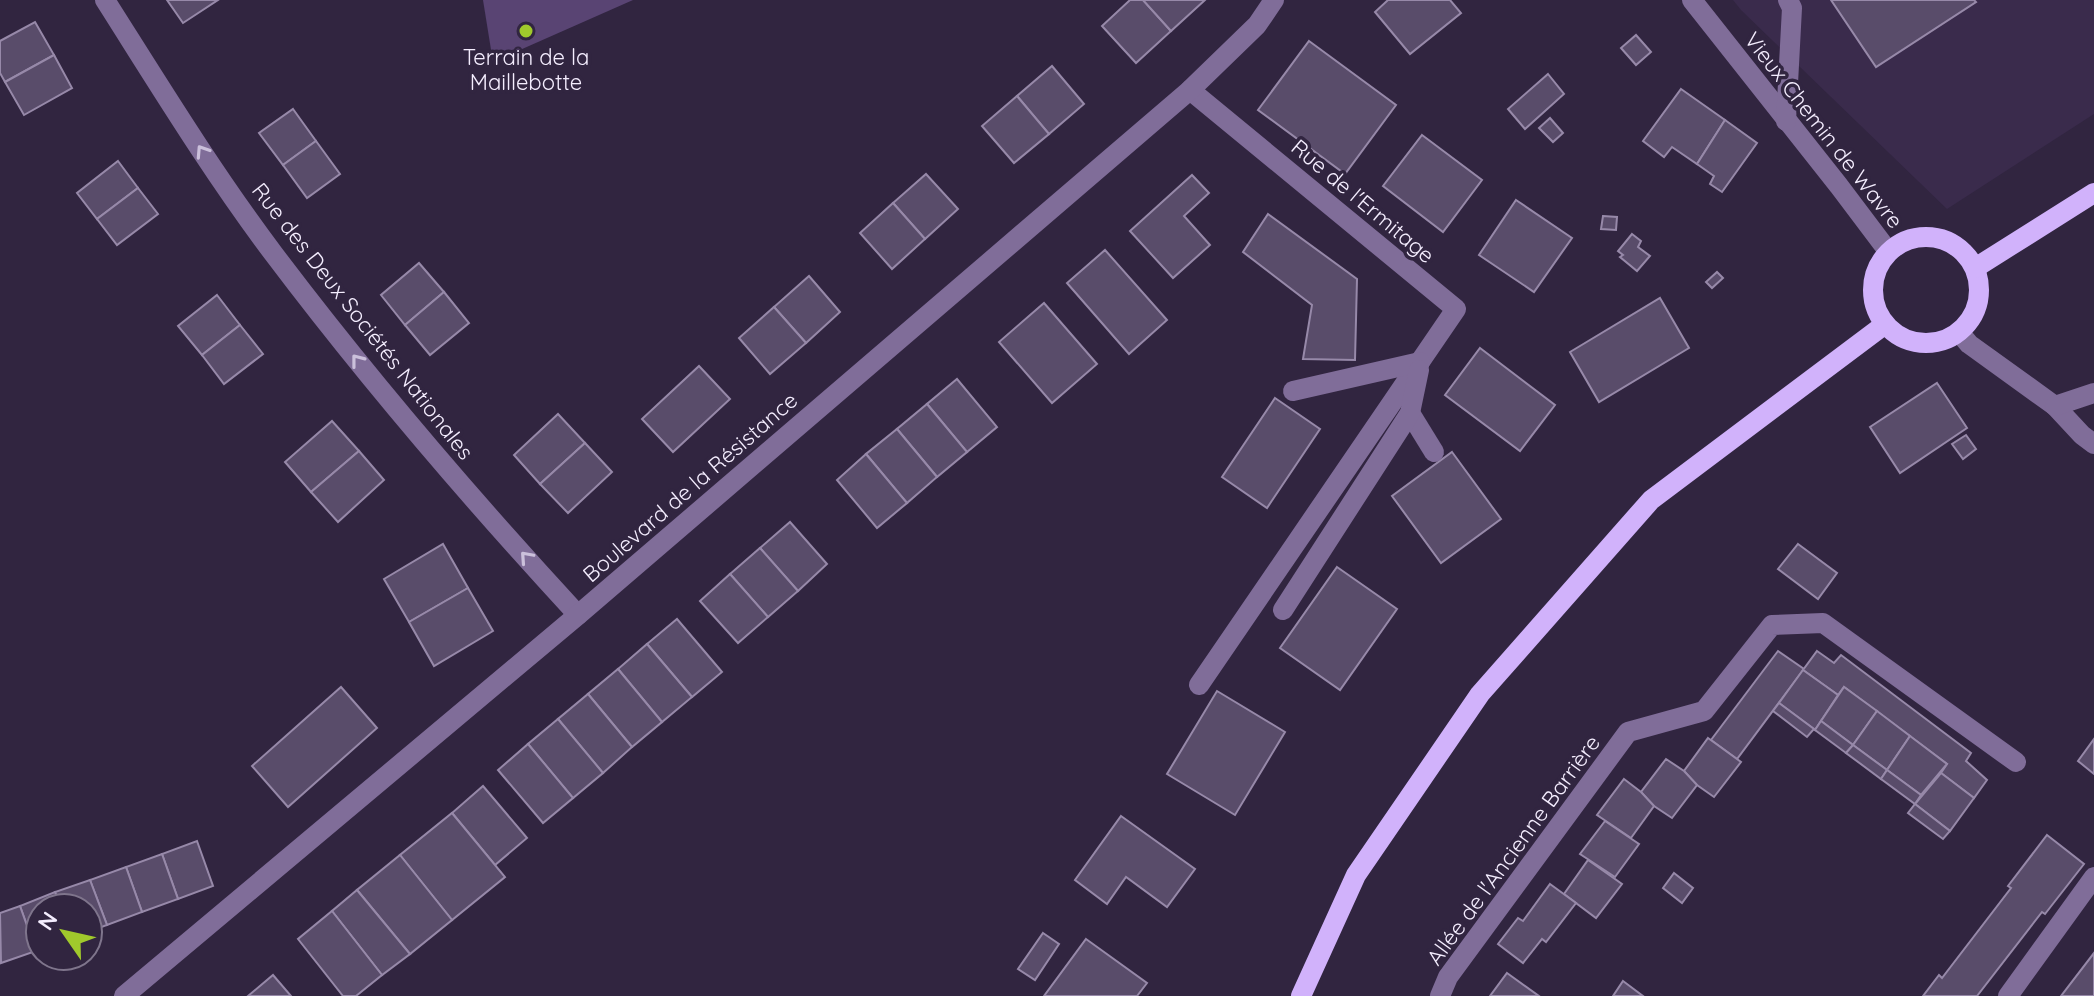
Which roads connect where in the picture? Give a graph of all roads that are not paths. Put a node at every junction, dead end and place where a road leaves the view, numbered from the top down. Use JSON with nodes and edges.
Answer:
{"nodes":[{"id":1,"x":105,"y":0,"type":"edge"},
{"id":2,"x":1274,"y":0,"type":"edge"},
{"id":3,"x":1692,"y":0,"type":"edge"},
{"id":4,"x":1788,"y":0,"type":"edge"},
{"id":5,"x":1190,"y":90,"type":"junction"},
{"id":6,"x":1786,"y":121,"type":"junction"},
{"id":7,"x":2094,"y":193,"type":"edge"},
{"id":8,"x":1888,"y":251,"type":"junction"},
{"id":9,"x":1975,"y":268,"type":"junction"},
{"id":10,"x":1884,"y":325,"type":"junction"},
{"id":11,"x":1959,"y":332,"type":"junction"},
{"id":12,"x":1420,"y":362,"type":"junction"},
{"id":13,"x":1293,"y":391,"type":"dead end"},
{"id":14,"x":2094,"y":393,"type":"edge"},
{"id":15,"x":2055,"y":406,"type":"junction"},
{"id":16,"x":1410,"y":413,"type":"junction"},
{"id":17,"x":2094,"y":444,"type":"edge"},
{"id":18,"x":1434,"y":452,"type":"dead end"},
{"id":19,"x":1283,"y":610,"type":"dead end"},
{"id":20,"x":578,"y":615,"type":"junction"},
{"id":21,"x":1199,"y":685,"type":"dead end"},
{"id":22,"x":2016,"y":762,"type":"dead end"},
{"id":23,"x":2094,"y":877,"type":"edge"},
{"id":24,"x":124,"y":996,"type":"edge"},
{"id":25,"x":1301,"y":996,"type":"edge"},
{"id":26,"x":1440,"y":996,"type":"edge"},
{"id":27,"x":2008,"y":996,"type":"edge"}],
"edges":[{"from":20,"to":1,"type":"street","name":"Rue des Deux Sociétés Nationales","one_way":true},
{"from":2,"to":5,"type":"street","name":"Boulevard de la Résistance"},
{"from":3,"to":6,"type":"street","name":"Vieux Chemin de Wavre"},
{"from":4,"to":6,"type":"street"},
{"from":5,"to":12,"type":"street","name":"Rue de l'Ermitage"},
{"from":5,"to":20,"type":"street","name":"Boulevard de la Résistance"},
{"from":6,"to":8,"type":"street","name":"Vieux Chemin de Wavre"},
{"from":7,"to":9,"type":"main road"},
{"from":8,"to":9,"type":"main road"},
{"from":8,"to":10,"type":"main road"},
{"from":9,"to":11,"type":"main road"},
{"from":10,"to":11,"type":"main road"},
{"from":10,"to":25,"type":"main road"},
{"from":11,"to":15,"type":"street"},
{"from":12,"to":13,"type":"street"},
{"from":12,"to":16,"type":"street"},
{"from":12,"to":21,"type":"street"},
{"from":14,"to":15,"type":"street"},
{"from":15,"to":17,"type":"street"},
{"from":16,"to":18,"type":"street"},
{"from":16,"to":19,"type":"street"},
{"from":20,"to":24,"type":"street","name":"Boulevard de la Résistance"},
{"from":22,"to":26,"type":"street","name":"Allée de l'Ancienne Barrière"},
{"from":23,"to":27,"type":"street"}]}
